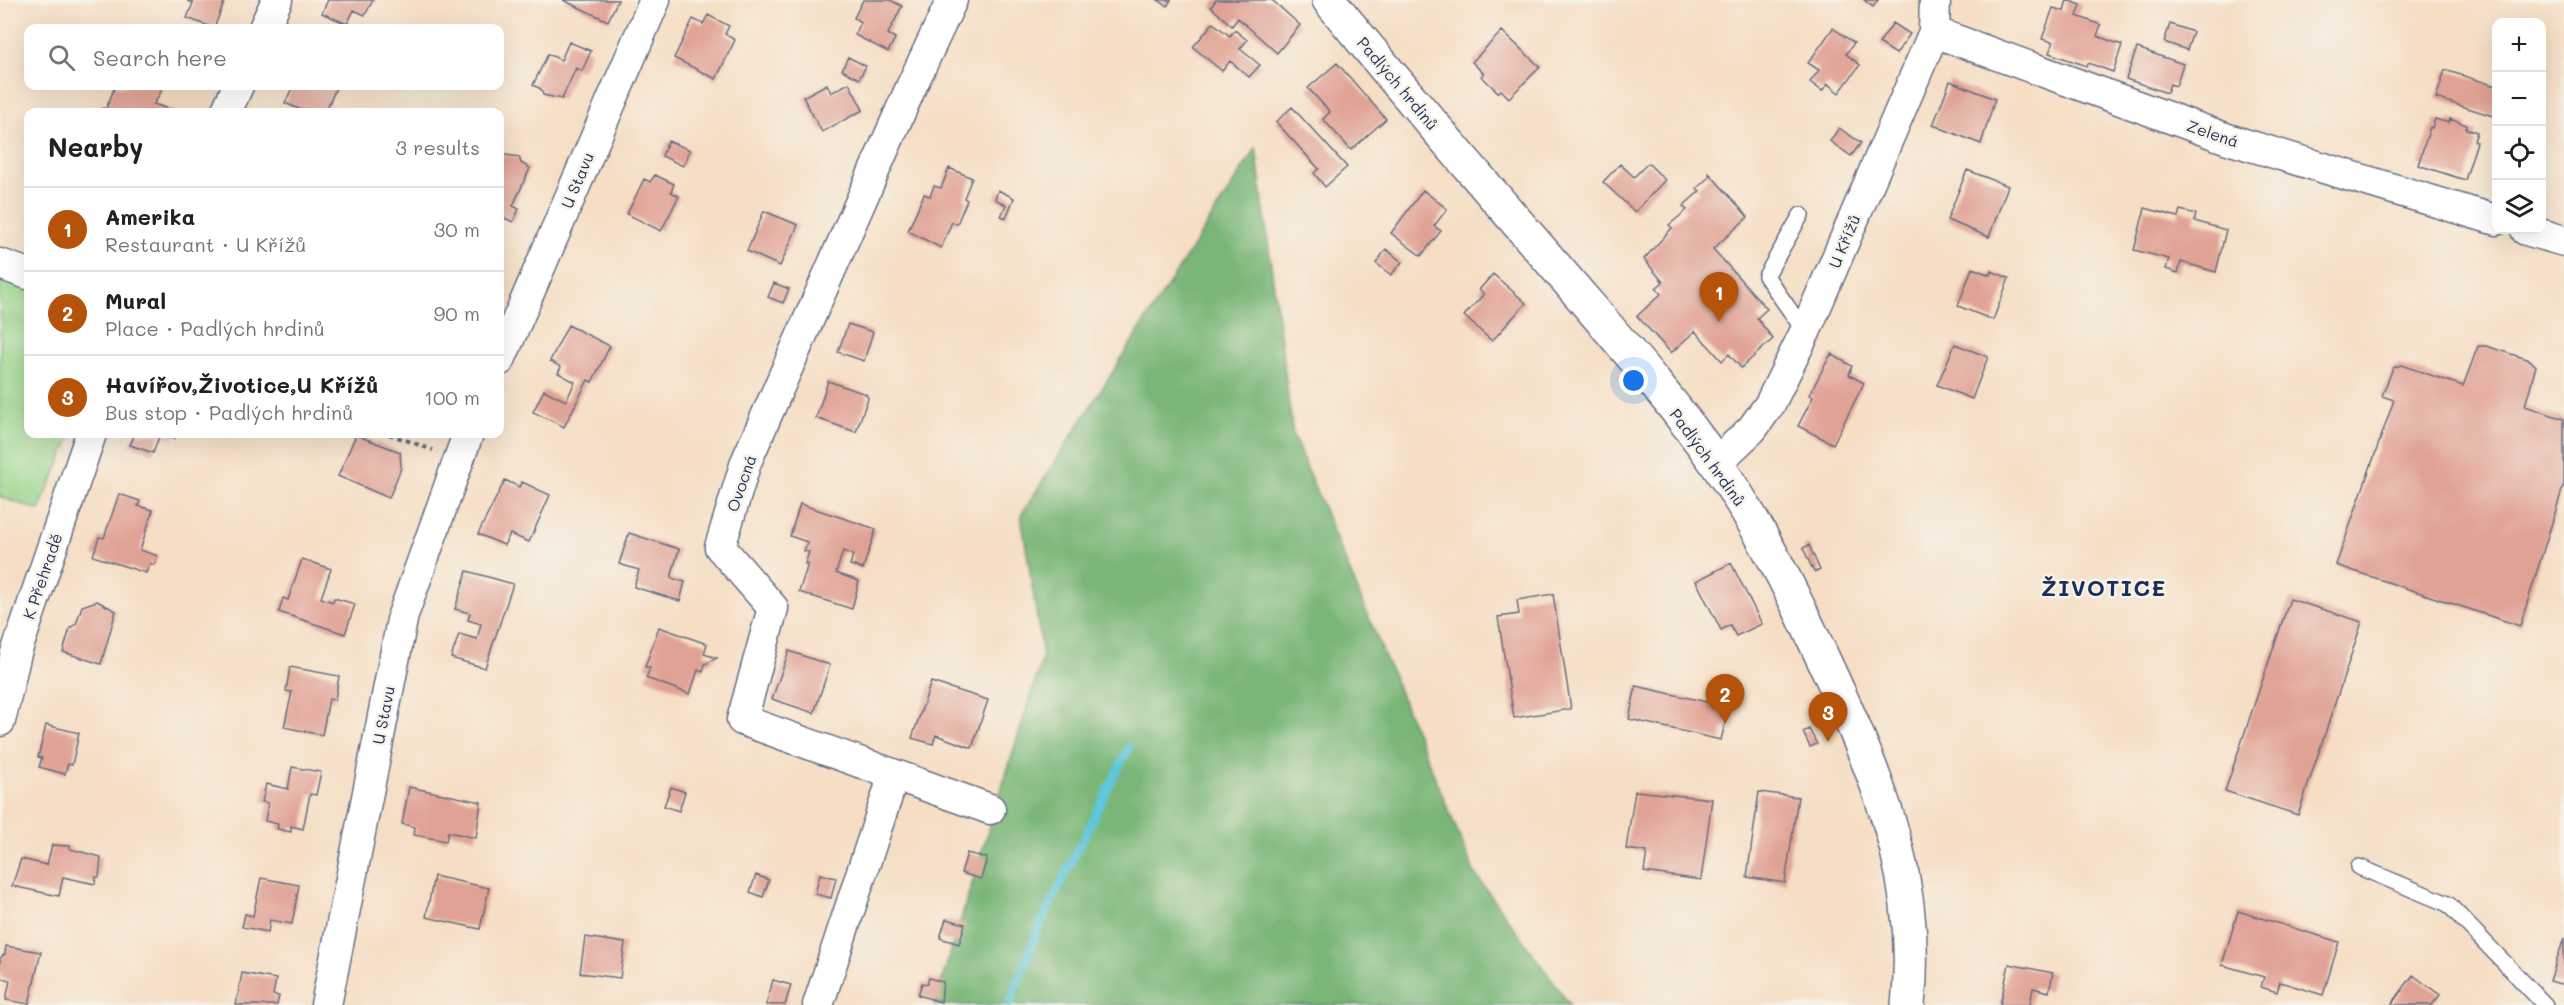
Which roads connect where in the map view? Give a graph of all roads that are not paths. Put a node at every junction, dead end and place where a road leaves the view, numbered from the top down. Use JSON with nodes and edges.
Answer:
{"nodes":[{"id":1,"x":277,"y":0,"type":"edge"},
{"id":2,"x":655,"y":0,"type":"edge"},
{"id":3,"x":952,"y":0,"type":"edge"},
{"id":4,"x":1329,"y":0,"type":"edge"},
{"id":5,"x":1935,"y":0,"type":"edge"},
{"id":6,"x":266,"y":24,"type":"edge"},
{"id":7,"x":1934,"y":32,"type":"junction"},
{"id":8,"x":236,"y":90,"type":"edge"},
{"id":9,"x":228,"y":108,"type":"edge"},
{"id":10,"x":1801,"y":215,"type":"dead end"},
{"id":11,"x":2492,"y":219,"type":"edge"},
{"id":12,"x":2540,"y":234,"type":"edge"},
{"id":13,"x":2564,"y":241,"type":"edge"},
{"id":14,"x":0,"y":264,"type":"edge"},
{"id":15,"x":24,"y":273,"type":"edge"},
{"id":16,"x":1805,"y":332,"type":"junction"},
{"id":17,"x":504,"y":351,"type":"edge"},
{"id":18,"x":90,"y":438,"type":"edge"},
{"id":19,"x":462,"y":446,"type":"edge"},
{"id":20,"x":1716,"y":463,"type":"junction"},
{"id":21,"x":0,"y":721,"type":"edge"},
{"id":22,"x":894,"y":775,"type":"junction"},
{"id":23,"x":990,"y":809,"type":"dead end"},
{"id":24,"x":2359,"y":867,"type":"dead end"},
{"id":25,"x":326,"y":1005,"type":"edge"},
{"id":26,"x":818,"y":1005,"type":"edge"},
{"id":27,"x":1908,"y":1005,"type":"edge"},
{"id":28,"x":2545,"y":1005,"type":"edge"}],
"edges":[{"from":1,"to":6,"type":"street"},
{"from":2,"to":17,"type":"street","name":"U Stavu"},
{"from":3,"to":22,"type":"street","name":"Ovocná"},
{"from":4,"to":20,"type":"street","name":"Padlých hrdinů"},
{"from":5,"to":7,"type":"street","name":"U Křížů"},
{"from":7,"to":11,"type":"street","name":"Zelená"},
{"from":7,"to":16,"type":"street","name":"U Křížů"},
{"from":8,"to":9,"type":"street"},
{"from":10,"to":16,"type":"lane"},
{"from":12,"to":13,"type":"street"},
{"from":14,"to":15,"type":"street"},
{"from":16,"to":20,"type":"street","name":"U Křížů"},
{"from":18,"to":21,"type":"street","name":"K Přehradě"},
{"from":19,"to":25,"type":"street","name":"U Stavu"},
{"from":20,"to":27,"type":"street","name":"Padlých hrdinů"},
{"from":22,"to":23,"type":"street","name":"Ovocná"},
{"from":22,"to":26,"type":"street"},
{"from":24,"to":28,"type":"lane"}]}
